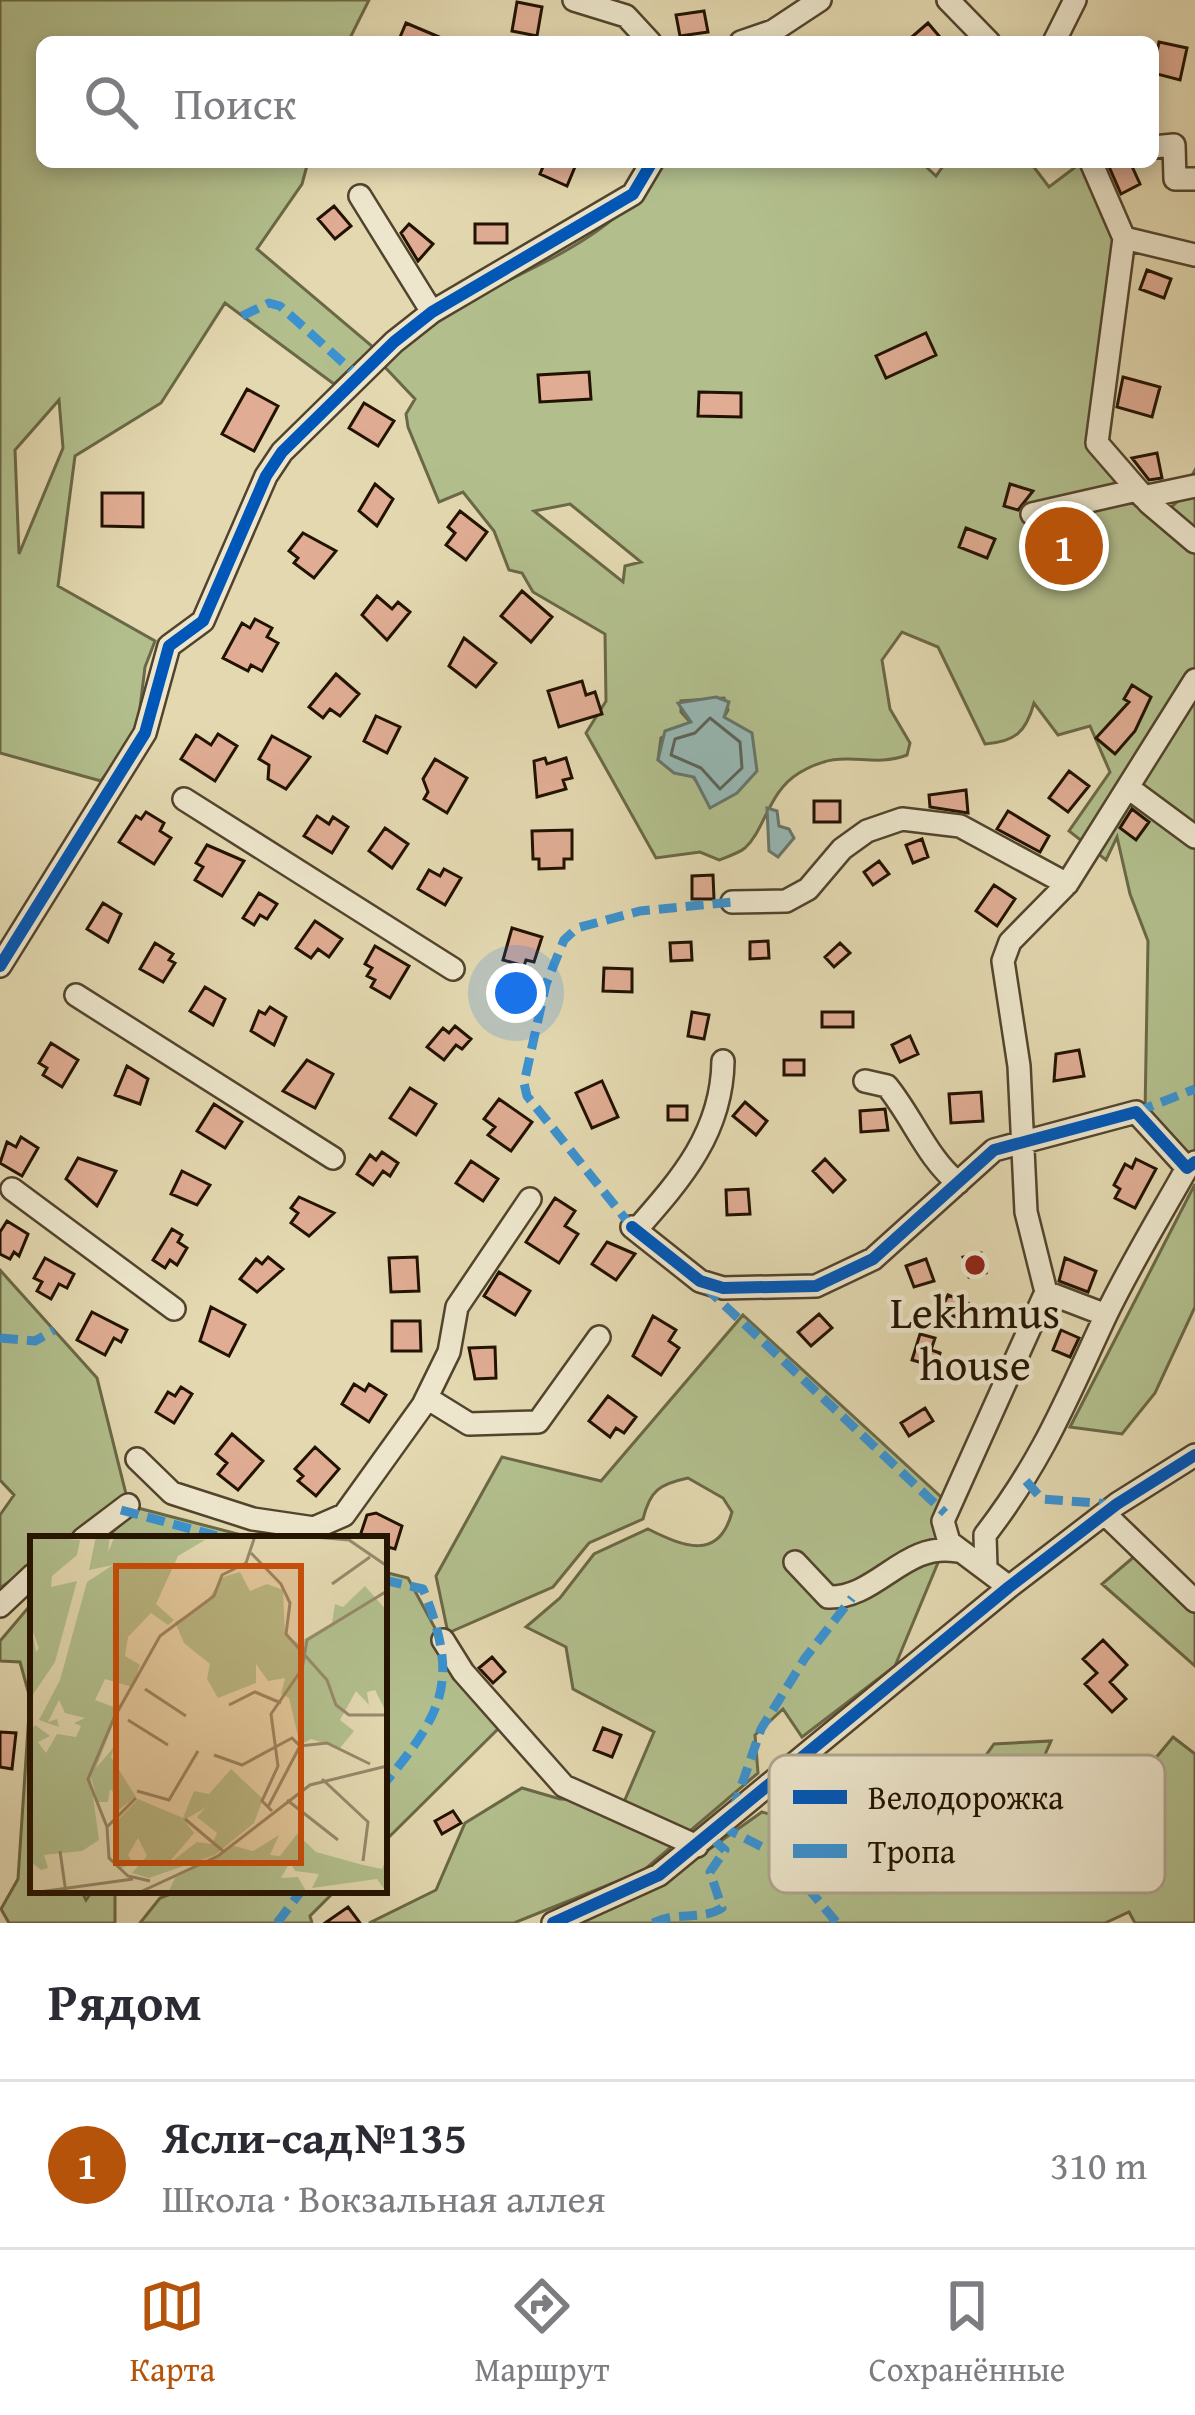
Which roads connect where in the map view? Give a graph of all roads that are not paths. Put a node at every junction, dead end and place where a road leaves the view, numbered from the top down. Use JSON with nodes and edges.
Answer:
{"nodes":[{"id":1,"x":574,"y":0,"type":"edge"},
{"id":2,"x":820,"y":0,"type":"edge"},
{"id":3,"x":948,"y":0,"type":"edge"},
{"id":4,"x":1075,"y":0,"type":"edge"},
{"id":5,"x":644,"y":36,"type":"edge"},
{"id":6,"x":758,"y":36,"type":"edge"},
{"id":7,"x":983,"y":36,"type":"edge"},
{"id":8,"x":1057,"y":36,"type":"edge"},
{"id":9,"x":1167,"y":141,"type":"edge"},
{"id":10,"x":648,"y":168,"type":"edge"},
{"id":11,"x":1094,"y":168,"type":"edge"},
{"id":12,"x":1195,"y":179,"type":"edge"},
{"id":13,"x":360,"y":196,"type":"dead end"},
{"id":14,"x":1124,"y":238,"type":"junction"},
{"id":15,"x":1195,"y":255,"type":"edge"},
{"id":16,"x":432,"y":312,"type":"junction"},
{"id":17,"x":1195,"y":486,"type":"edge"},
{"id":18,"x":1140,"y":493,"type":"junction"},
{"id":19,"x":1032,"y":514,"type":"dead end"},
{"id":20,"x":1184,"y":522,"type":"edge"},
{"id":21,"x":1195,"y":542,"type":"edge"},
{"id":22,"x":1195,"y":680,"type":"edge"},
{"id":23,"x":1130,"y":789,"type":"junction"},
{"id":24,"x":184,"y":799,"type":"dead end"},
{"id":25,"x":1195,"y":837,"type":"edge"},
{"id":26,"x":1067,"y":884,"type":"junction"},
{"id":27,"x":732,"y":902,"type":"dead end"},
{"id":28,"x":1,"y":965,"type":"edge"},
{"id":29,"x":453,"y":969,"type":"dead end"},
{"id":30,"x":76,"y":994,"type":"dead end"},
{"id":31,"x":723,"y":1061,"type":"dead end"},
{"id":32,"x":865,"y":1081,"type":"dead end"},
{"id":33,"x":1023,"y":1141,"type":"junction"},
{"id":34,"x":333,"y":1158,"type":"dead end"},
{"id":35,"x":1191,"y":1165,"type":"edge"},
{"id":36,"x":958,"y":1183,"type":"junction"},
{"id":37,"x":12,"y":1189,"type":"dead end"},
{"id":38,"x":530,"y":1199,"type":"dead end"},
{"id":39,"x":1046,"y":1292,"type":"junction"},
{"id":40,"x":174,"y":1309,"type":"dead end"},
{"id":41,"x":1106,"y":1315,"type":"junction"},
{"id":42,"x":599,"y":1337,"type":"dead end"},
{"id":43,"x":427,"y":1398,"type":"junction"},
{"id":44,"x":1195,"y":1455,"type":"edge"},
{"id":45,"x":137,"y":1459,"type":"dead end"},
{"id":46,"x":128,"y":1505,"type":"dead end"},
{"id":47,"x":1105,"y":1514,"type":"junction"},
{"id":48,"x":87,"y":1536,"type":"edge"},
{"id":49,"x":957,"y":1551,"type":"junction"},
{"id":50,"x":795,"y":1562,"type":"dead end"},
{"id":51,"x":986,"y":1568,"type":"junction"},
{"id":52,"x":30,"y":1578,"type":"edge"},
{"id":53,"x":1009,"y":1587,"type":"junction"},
{"id":54,"x":1195,"y":1601,"type":"edge"},
{"id":55,"x":0,"y":1606,"type":"edge"},
{"id":56,"x":443,"y":1640,"type":"dead end"},
{"id":57,"x":807,"y":1755,"type":"edge"},
{"id":58,"x":769,"y":1786,"type":"edge"},
{"id":59,"x":697,"y":1846,"type":"junction"},
{"id":60,"x":553,"y":1923,"type":"edge"}],
"edges":[{"from":1,"to":5,"type":"street"},
{"from":2,"to":6,"type":"street"},
{"from":3,"to":7,"type":"street"},
{"from":4,"to":8,"type":"street"},
{"from":9,"to":12,"type":"street"},
{"from":10,"to":16,"type":"street"},
{"from":11,"to":14,"type":"street"},
{"from":13,"to":16,"type":"street"},
{"from":14,"to":15,"type":"street"},
{"from":14,"to":18,"type":"street"},
{"from":16,"to":28,"type":"street"},
{"from":17,"to":18,"type":"street"},
{"from":18,"to":19,"type":"street"},
{"from":18,"to":20,"type":"street"},
{"from":20,"to":21,"type":"street"},
{"from":22,"to":23,"type":"street"},
{"from":23,"to":25,"type":"street"},
{"from":23,"to":26,"type":"street"},
{"from":24,"to":29,"type":"street"},
{"from":26,"to":27,"type":"street"},
{"from":26,"to":33,"type":"street"},
{"from":30,"to":34,"type":"street"},
{"from":31,"to":36,"type":"street"},
{"from":32,"to":36,"type":"street"},
{"from":33,"to":35,"type":"street"},
{"from":33,"to":36,"type":"street"},
{"from":33,"to":39,"type":"street"},
{"from":35,"to":41,"type":"street"},
{"from":37,"to":40,"type":"street"},
{"from":38,"to":43,"type":"street"},
{"from":39,"to":41,"type":"street"},
{"from":39,"to":49,"type":"street"},
{"from":41,"to":51,"type":"street"},
{"from":42,"to":43,"type":"street"},
{"from":43,"to":45,"type":"street"},
{"from":44,"to":47,"type":"street"},
{"from":46,"to":48,"type":"street"},
{"from":47,"to":53,"type":"street"},
{"from":47,"to":54,"type":"street"},
{"from":49,"to":50,"type":"street"},
{"from":49,"to":51,"type":"street"},
{"from":51,"to":53,"type":"street"},
{"from":52,"to":55,"type":"street"},
{"from":53,"to":57,"type":"street"},
{"from":56,"to":59,"type":"street"},
{"from":58,"to":59,"type":"street"},
{"from":59,"to":60,"type":"street"}]}
